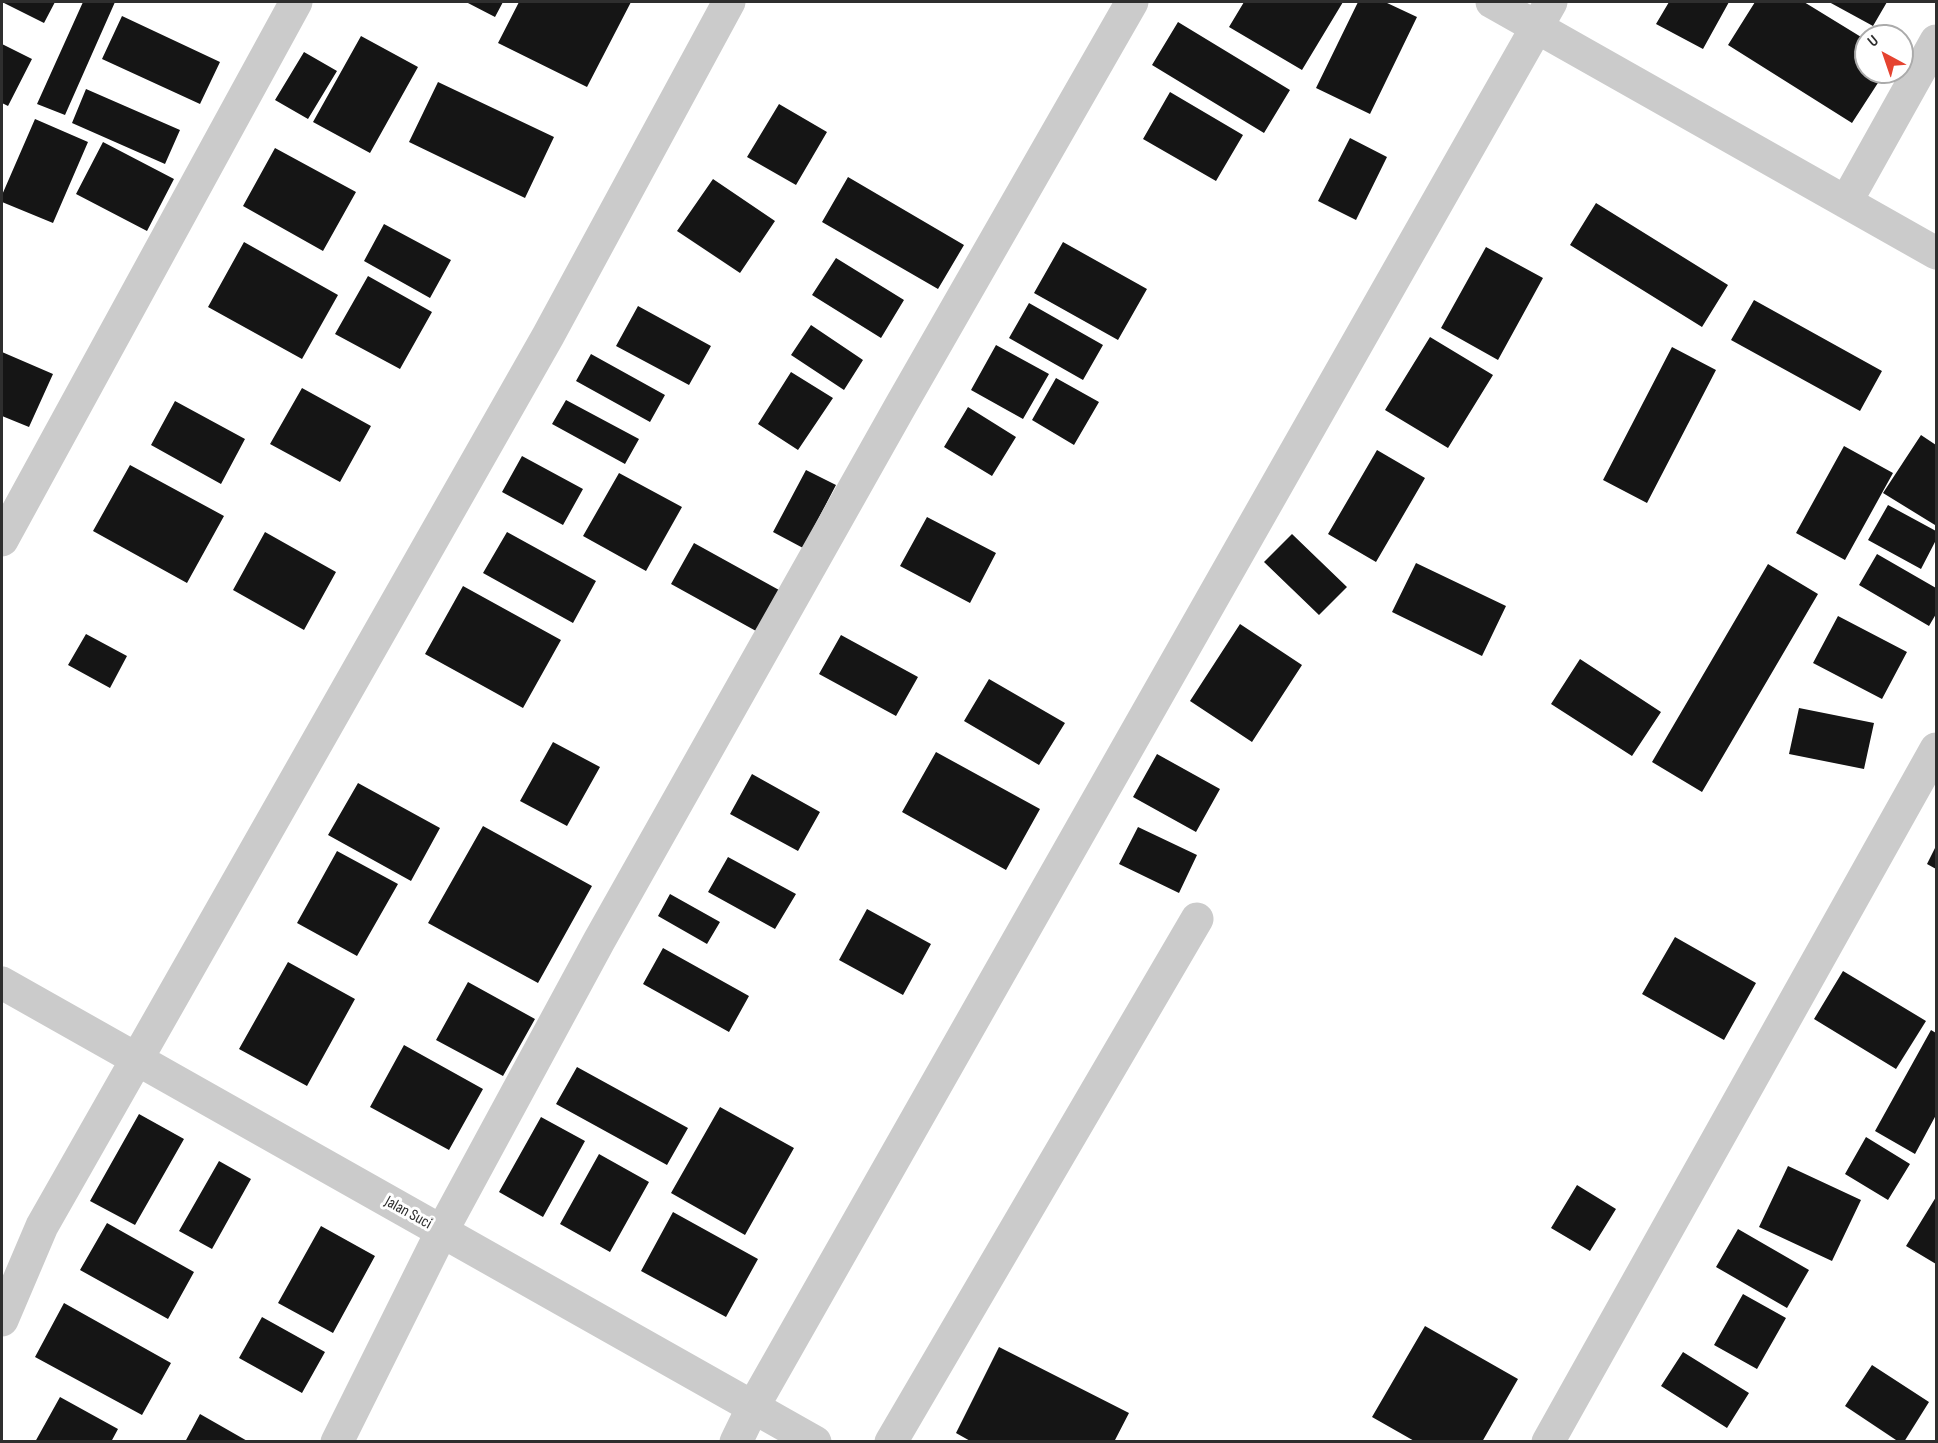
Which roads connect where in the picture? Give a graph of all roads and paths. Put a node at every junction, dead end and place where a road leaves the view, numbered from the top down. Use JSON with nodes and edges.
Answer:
{"nodes":[{"id":1,"x":296,"y":2,"type":"edge"},
{"id":2,"x":729,"y":2,"type":"edge"},
{"id":3,"x":1132,"y":2,"type":"edge"},
{"id":4,"x":1492,"y":2,"type":"edge"},
{"id":5,"x":1544,"y":14,"type":"edge"},
{"id":6,"x":1936,"y":41,"type":"edge"},
{"id":7,"x":1846,"y":202,"type":"junction"},
{"id":8,"x":1936,"y":253,"type":"edge"},
{"id":9,"x":2,"y":540,"type":"edge"},
{"id":10,"x":1936,"y":749,"type":"edge"},
{"id":11,"x":1197,"y":919,"type":"dead end"},
{"id":12,"x":2,"y":983,"type":"edge"},
{"id":13,"x":136,"y":1059,"type":"junction"},
{"id":14,"x":441,"y":1231,"type":"junction"},
{"id":15,"x":2,"y":1320,"type":"edge"},
{"id":16,"x":753,"y":1407,"type":"junction"},
{"id":17,"x":337,"y":1442,"type":"edge"},
{"id":18,"x":736,"y":1442,"type":"edge"},
{"id":19,"x":815,"y":1442,"type":"edge"},
{"id":20,"x":891,"y":1442,"type":"edge"},
{"id":21,"x":1548,"y":1442,"type":"edge"}],
"edges":[{"from":1,"to":9,"type":"street"},
{"from":2,"to":13,"type":"street"},
{"from":3,"to":14,"type":"street"},
{"from":4,"to":5,"type":"street"},
{"from":5,"to":7,"type":"street"},
{"from":5,"to":16,"type":"street"},
{"from":6,"to":7,"type":"street"},
{"from":7,"to":8,"type":"street"},
{"from":10,"to":21,"type":"street"},
{"from":11,"to":20,"type":"street"},
{"from":12,"to":13,"type":"street","name":"Jalan Suci"},
{"from":13,"to":14,"type":"street","name":"Jalan Suci"},
{"from":13,"to":15,"type":"street"},
{"from":14,"to":16,"type":"street","name":"Jalan Suci"},
{"from":14,"to":17,"type":"street"},
{"from":16,"to":18,"type":"street"},
{"from":16,"to":19,"type":"street","name":"Jalan Suci"}]}
